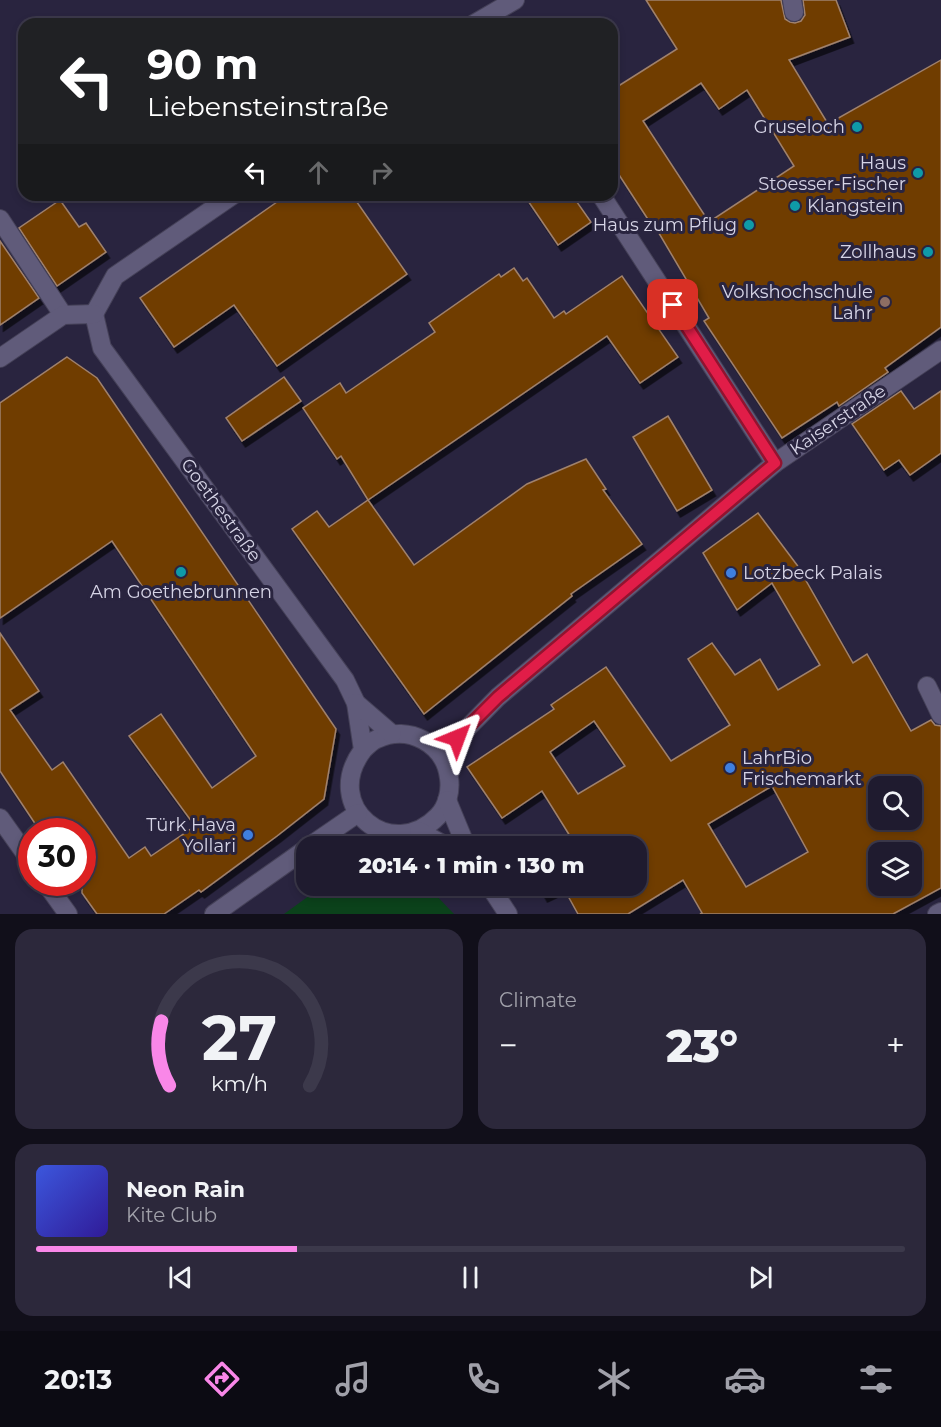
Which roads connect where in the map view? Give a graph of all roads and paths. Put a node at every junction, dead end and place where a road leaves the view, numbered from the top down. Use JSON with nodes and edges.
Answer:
{"nodes":[{"id":1,"x":515,"y":0,"type":"edge"},
{"id":2,"x":484,"y":15,"type":"edge"},
{"id":3,"x":224,"y":201,"type":"edge"},
{"id":4,"x":606,"y":201,"type":"edge"},
{"id":5,"x":0,"y":219,"type":"edge"},
{"id":6,"x":94,"y":314,"type":"junction"},
{"id":7,"x":63,"y":315,"type":"junction"},
{"id":8,"x":941,"y":350,"type":"edge"},
{"id":9,"x":0,"y":358,"type":"edge"},
{"id":10,"x":775,"y":463,"type":"junction"},
{"id":11,"x":927,"y":686,"type":"dead end"},
{"id":12,"x":356,"y":703,"type":"junction"},
{"id":13,"x":941,"y":715,"type":"edge"},
{"id":14,"x":392,"y":734,"type":"junction"},
{"id":15,"x":363,"y":750,"type":"junction"},
{"id":16,"x":441,"y":755,"type":"junction"},
{"id":17,"x":447,"y":800,"type":"junction"},
{"id":18,"x":358,"y":813,"type":"junction"},
{"id":19,"x":0,"y":819,"type":"edge"},
{"id":20,"x":419,"y":831,"type":"junction"},
{"id":21,"x":325,"y":836,"type":"edge"},
{"id":22,"x":428,"y":836,"type":"edge"},
{"id":23,"x":462,"y":836,"type":"edge"},
{"id":24,"x":18,"y":844,"type":"edge"},
{"id":25,"x":296,"y":856,"type":"edge"},
{"id":26,"x":55,"y":896,"type":"edge"},
{"id":27,"x":496,"y":896,"type":"edge"},
{"id":28,"x":68,"y":914,"type":"edge"},
{"id":29,"x":214,"y":914,"type":"edge"},
{"id":30,"x":508,"y":914,"type":"edge"}],
"edges":[{"from":1,"to":2,"type":"street"},
{"from":3,"to":6,"type":"street"},
{"from":4,"to":10,"type":"street"},
{"from":5,"to":7,"type":"street"},
{"from":6,"to":7,"type":"street"},
{"from":6,"to":12,"type":"street","name":"Goethestraße"},
{"from":7,"to":9,"type":"street"},
{"from":8,"to":10,"type":"street","name":"Kaiserstraße"},
{"from":10,"to":16,"type":"street","name":"Kaiserstraße"},
{"from":11,"to":13,"type":"street"},
{"from":12,"to":14,"type":"street","name":"Goethestraße"},
{"from":12,"to":15,"type":"street","name":"Goethestraße"},
{"from":14,"to":15,"type":"street"},
{"from":14,"to":16,"type":"street"},
{"from":15,"to":18,"type":"street"},
{"from":16,"to":17,"type":"street"},
{"from":17,"to":20,"type":"street"},
{"from":17,"to":23,"type":"street"},
{"from":18,"to":20,"type":"street"},
{"from":18,"to":21,"type":"street"},
{"from":19,"to":24,"type":"street"},
{"from":20,"to":22,"type":"street"},
{"from":25,"to":29,"type":"street"},
{"from":26,"to":28,"type":"street"},
{"from":27,"to":30,"type":"street"}]}
